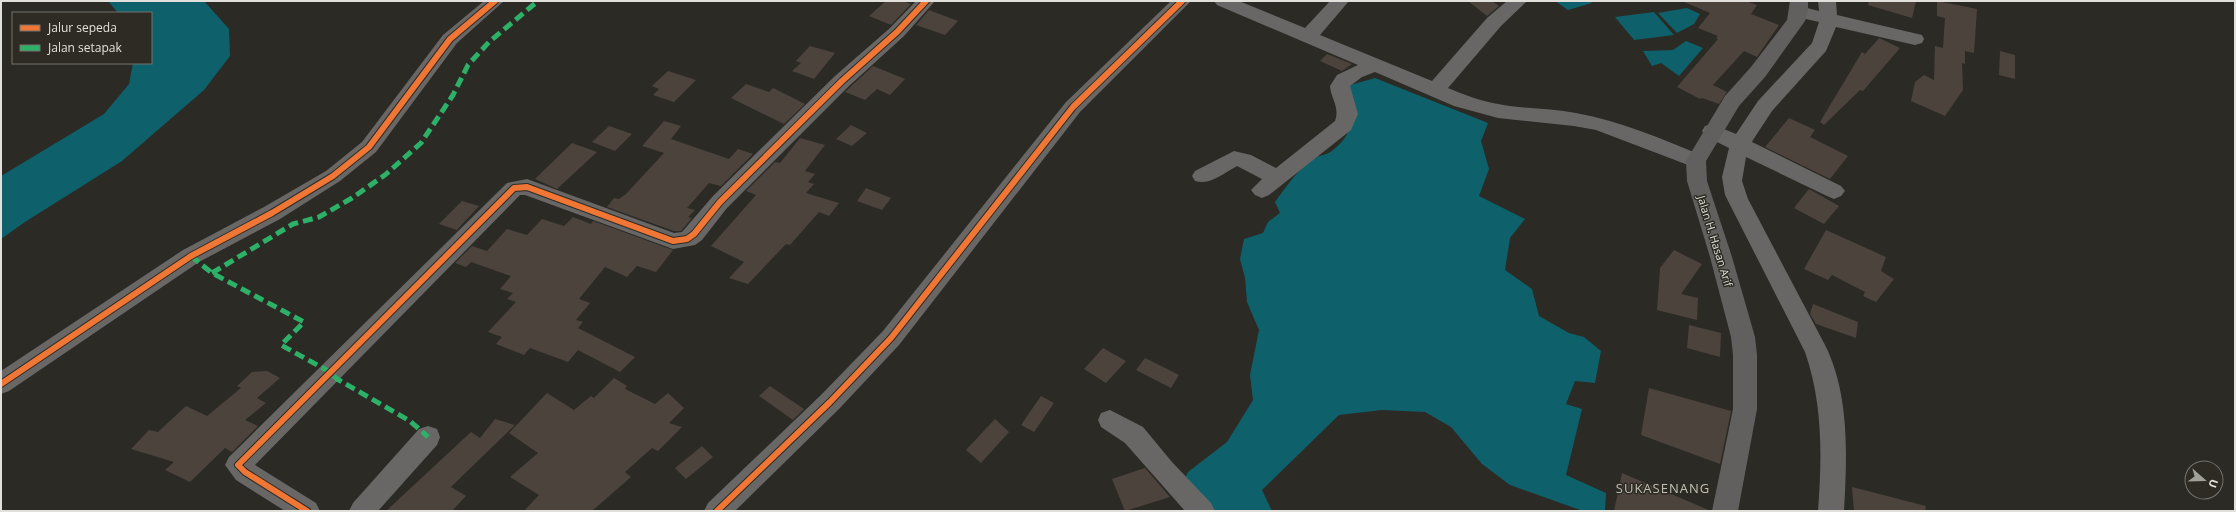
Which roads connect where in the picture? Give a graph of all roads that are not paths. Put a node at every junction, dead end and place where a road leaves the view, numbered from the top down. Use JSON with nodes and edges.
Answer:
{"nodes":[{"id":1,"x":495,"y":1,"type":"edge"},
{"id":2,"x":926,"y":1,"type":"edge"},
{"id":3,"x":1182,"y":1,"type":"edge"},
{"id":4,"x":1223,"y":1,"type":"edge"},
{"id":5,"x":1340,"y":1,"type":"edge"},
{"id":6,"x":1518,"y":1,"type":"edge"},
{"id":7,"x":1815,"y":11,"type":"edge"},
{"id":8,"x":1308,"y":36,"type":"junction"},
{"id":9,"x":1915,"y":39,"type":"dead end"},
{"id":10,"x":1364,"y":69,"type":"junction"},
{"id":11,"x":1435,"y":91,"type":"junction"},
{"id":12,"x":1726,"y":138,"type":"junction"},
{"id":13,"x":1696,"y":161,"type":"junction"},
{"id":14,"x":1202,"y":176,"type":"dead end"},
{"id":15,"x":1834,"y":191,"type":"dead end"},
{"id":16,"x":1,"y":384,"type":"edge"},
{"id":17,"x":1110,"y":420,"type":"dead end"},
{"id":18,"x":428,"y":437,"type":"dead end"},
{"id":19,"x":307,"y":511,"type":"edge"},
{"id":20,"x":362,"y":511,"type":"edge"},
{"id":21,"x":717,"y":511,"type":"edge"},
{"id":22,"x":1202,"y":511,"type":"edge"},
{"id":23,"x":1725,"y":511,"type":"edge"},
{"id":24,"x":1831,"y":511,"type":"edge"}],
"edges":[{"from":1,"to":16,"type":"street"},
{"from":2,"to":19,"type":"street"},
{"from":3,"to":21,"type":"street"},
{"from":4,"to":8,"type":"street"},
{"from":5,"to":8,"type":"street"},
{"from":6,"to":11,"type":"street"},
{"from":7,"to":9,"type":"street"},
{"from":7,"to":12,"type":"main road"},
{"from":7,"to":12,"type":"street"},
{"from":8,"to":10,"type":"street"},
{"from":10,"to":11,"type":"street"},
{"from":10,"to":14,"type":"street"},
{"from":11,"to":13,"type":"street"},
{"from":12,"to":13,"type":"main road"},
{"from":12,"to":15,"type":"street"},
{"from":12,"to":24,"type":"street"},
{"from":13,"to":23,"type":"main road","name":"Jalan H. Hasan Arif"},
{"from":17,"to":22,"type":"street"},
{"from":18,"to":20,"type":"street"}]}
